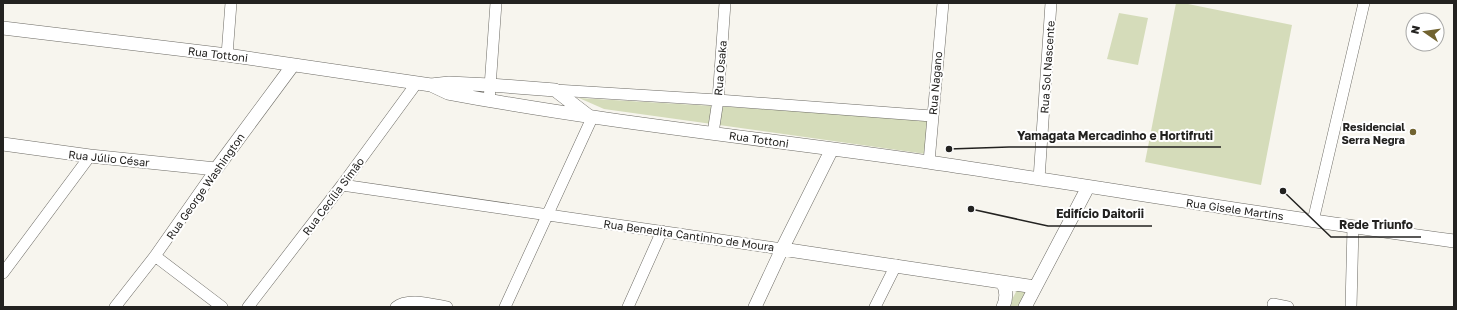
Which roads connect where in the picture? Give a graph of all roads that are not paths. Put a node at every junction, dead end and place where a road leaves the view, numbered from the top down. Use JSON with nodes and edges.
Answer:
{"nodes":[{"id":1,"x":231,"y":3,"type":"edge"},
{"id":2,"x":496,"y":3,"type":"edge"},
{"id":3,"x":725,"y":3,"type":"edge"},
{"id":4,"x":943,"y":3,"type":"edge"},
{"id":5,"x":1051,"y":3,"type":"edge"},
{"id":6,"x":1364,"y":3,"type":"edge"},
{"id":7,"x":3,"y":28,"type":"edge"},
{"id":8,"x":227,"y":55,"type":"junction"},
{"id":9,"x":293,"y":65,"type":"junction"},
{"id":10,"x":416,"y":84,"type":"junction"},
{"id":11,"x":490,"y":85,"type":"junction"},
{"id":12,"x":432,"y":86,"type":"junction"},
{"id":13,"x":555,"y":90,"type":"junction"},
{"id":14,"x":718,"y":100,"type":"junction"},
{"id":15,"x":489,"y":101,"type":"junction"},
{"id":16,"x":932,"y":116,"type":"junction"},
{"id":17,"x":592,"y":118,"type":"junction"},
{"id":18,"x":713,"y":132,"type":"junction"},
{"id":19,"x":3,"y":144,"type":"edge"},
{"id":20,"x":832,"y":149,"type":"junction"},
{"id":21,"x":90,"y":156,"type":"junction"},
{"id":22,"x":929,"y":162,"type":"junction"},
{"id":23,"x":216,"y":169,"type":"junction"},
{"id":24,"x":1039,"y":179,"type":"junction"},
{"id":25,"x":342,"y":185,"type":"junction"},
{"id":26,"x":1088,"y":187,"type":"junction"},
{"id":27,"x":548,"y":214,"type":"junction"},
{"id":28,"x":1313,"y":221,"type":"junction"},
{"id":29,"x":1353,"y":227,"type":"junction"},
{"id":30,"x":662,"y":230,"type":"junction"},
{"id":31,"x":1454,"y":241,"type":"edge"},
{"id":32,"x":782,"y":249,"type":"junction"},
{"id":33,"x":155,"y":256,"type":"junction"},
{"id":34,"x":896,"y":265,"type":"junction"},
{"id":35,"x":3,"y":273,"type":"edge"},
{"id":36,"x":1002,"y":282,"type":"junction"},
{"id":37,"x":1035,"y":287,"type":"junction"},
{"id":38,"x":1273,"y":304,"type":"dead end"},
{"id":39,"x":115,"y":307,"type":"edge"},
{"id":40,"x":222,"y":307,"type":"edge"},
{"id":41,"x":248,"y":307,"type":"edge"},
{"id":42,"x":396,"y":307,"type":"edge"},
{"id":43,"x":447,"y":307,"type":"edge"},
{"id":44,"x":505,"y":307,"type":"edge"},
{"id":45,"x":628,"y":307,"type":"edge"},
{"id":46,"x":755,"y":307,"type":"edge"},
{"id":47,"x":875,"y":307,"type":"edge"},
{"id":48,"x":1003,"y":307,"type":"edge"},
{"id":49,"x":1025,"y":307,"type":"edge"},
{"id":50,"x":1288,"y":307,"type":"edge"},
{"id":51,"x":1351,"y":307,"type":"edge"}],
"edges":[{"from":1,"to":8,"type":"street"},
{"from":2,"to":11,"type":"street"},
{"from":3,"to":14,"type":"street","name":"Rua Osaka"},
{"from":4,"to":16,"type":"street","name":"Rua Nagano"},
{"from":5,"to":24,"type":"street","name":"Rua Sol Nascente"},
{"from":6,"to":28,"type":"street"},
{"from":7,"to":8,"type":"street","name":"Rua Tottoni"},
{"from":8,"to":9,"type":"street","name":"Rua Tottoni"},
{"from":9,"to":10,"type":"street","name":"Rua Tottoni"},
{"from":9,"to":23,"type":"street","name":"Rua George Washington"},
{"from":10,"to":12,"type":"street","name":"Rua Tottoni"},
{"from":10,"to":25,"type":"street","name":"Rua Cecília Simão"},
{"from":11,"to":12,"type":"street","name":"Rua Tottoni"},
{"from":11,"to":13,"type":"street","name":"Rua Tottoni"},
{"from":11,"to":15,"type":"street"},
{"from":12,"to":15,"type":"street","name":"Rua Tottoni"},
{"from":13,"to":14,"type":"street","name":"Rua Tottoni"},
{"from":13,"to":17,"type":"street"},
{"from":14,"to":16,"type":"street","name":"Rua Tottoni"},
{"from":14,"to":18,"type":"street","name":"Rua Osaka"},
{"from":15,"to":17,"type":"street","name":"Rua Tottoni"},
{"from":16,"to":22,"type":"street","name":"Rua Nagano"},
{"from":17,"to":18,"type":"street","name":"Rua Tottoni"},
{"from":17,"to":27,"type":"street"},
{"from":18,"to":20,"type":"street","name":"Rua Tottoni"},
{"from":19,"to":21,"type":"street","name":"Rua Júlio César"},
{"from":20,"to":22,"type":"street","name":"Rua Tottoni"},
{"from":20,"to":32,"type":"street"},
{"from":21,"to":23,"type":"street","name":"Rua Júlio César"},
{"from":21,"to":35,"type":"street"},
{"from":22,"to":24,"type":"street","name":"Rua Tottoni"},
{"from":23,"to":33,"type":"street","name":"Rua George Washington"},
{"from":24,"to":26,"type":"street","name":"Rua Tottoni"},
{"from":25,"to":27,"type":"street","name":"Rua Benedita Cantinho de Moura"},
{"from":25,"to":41,"type":"street","name":"Rua Cecília Simão"},
{"from":26,"to":28,"type":"street","name":"Rua Gisele Martins"},
{"from":26,"to":37,"type":"street"},
{"from":27,"to":30,"type":"street","name":"Rua Benedita Cantinho de Moura"},
{"from":27,"to":44,"type":"street"},
{"from":28,"to":29,"type":"street","name":"Rua Gisele Martins"},
{"from":29,"to":31,"type":"street","name":"Rua Gisele Martins"},
{"from":29,"to":51,"type":"street"},
{"from":30,"to":32,"type":"street","name":"Rua Benedita Cantinho de Moura"},
{"from":30,"to":45,"type":"street"},
{"from":32,"to":34,"type":"street","name":"Rua Benedita Cantinho de Moura"},
{"from":32,"to":46,"type":"street"},
{"from":33,"to":39,"type":"street","name":"Rua George Washington"},
{"from":33,"to":40,"type":"street"},
{"from":34,"to":36,"type":"street","name":"Rua Benedita Cantinho de Moura"},
{"from":34,"to":47,"type":"street"},
{"from":36,"to":37,"type":"street","name":"Rua Benedita Cantinho de Moura"},
{"from":36,"to":48,"type":"street"},
{"from":37,"to":49,"type":"street"},
{"from":38,"to":50,"type":"street"},
{"from":42,"to":43,"type":"street"}]}
